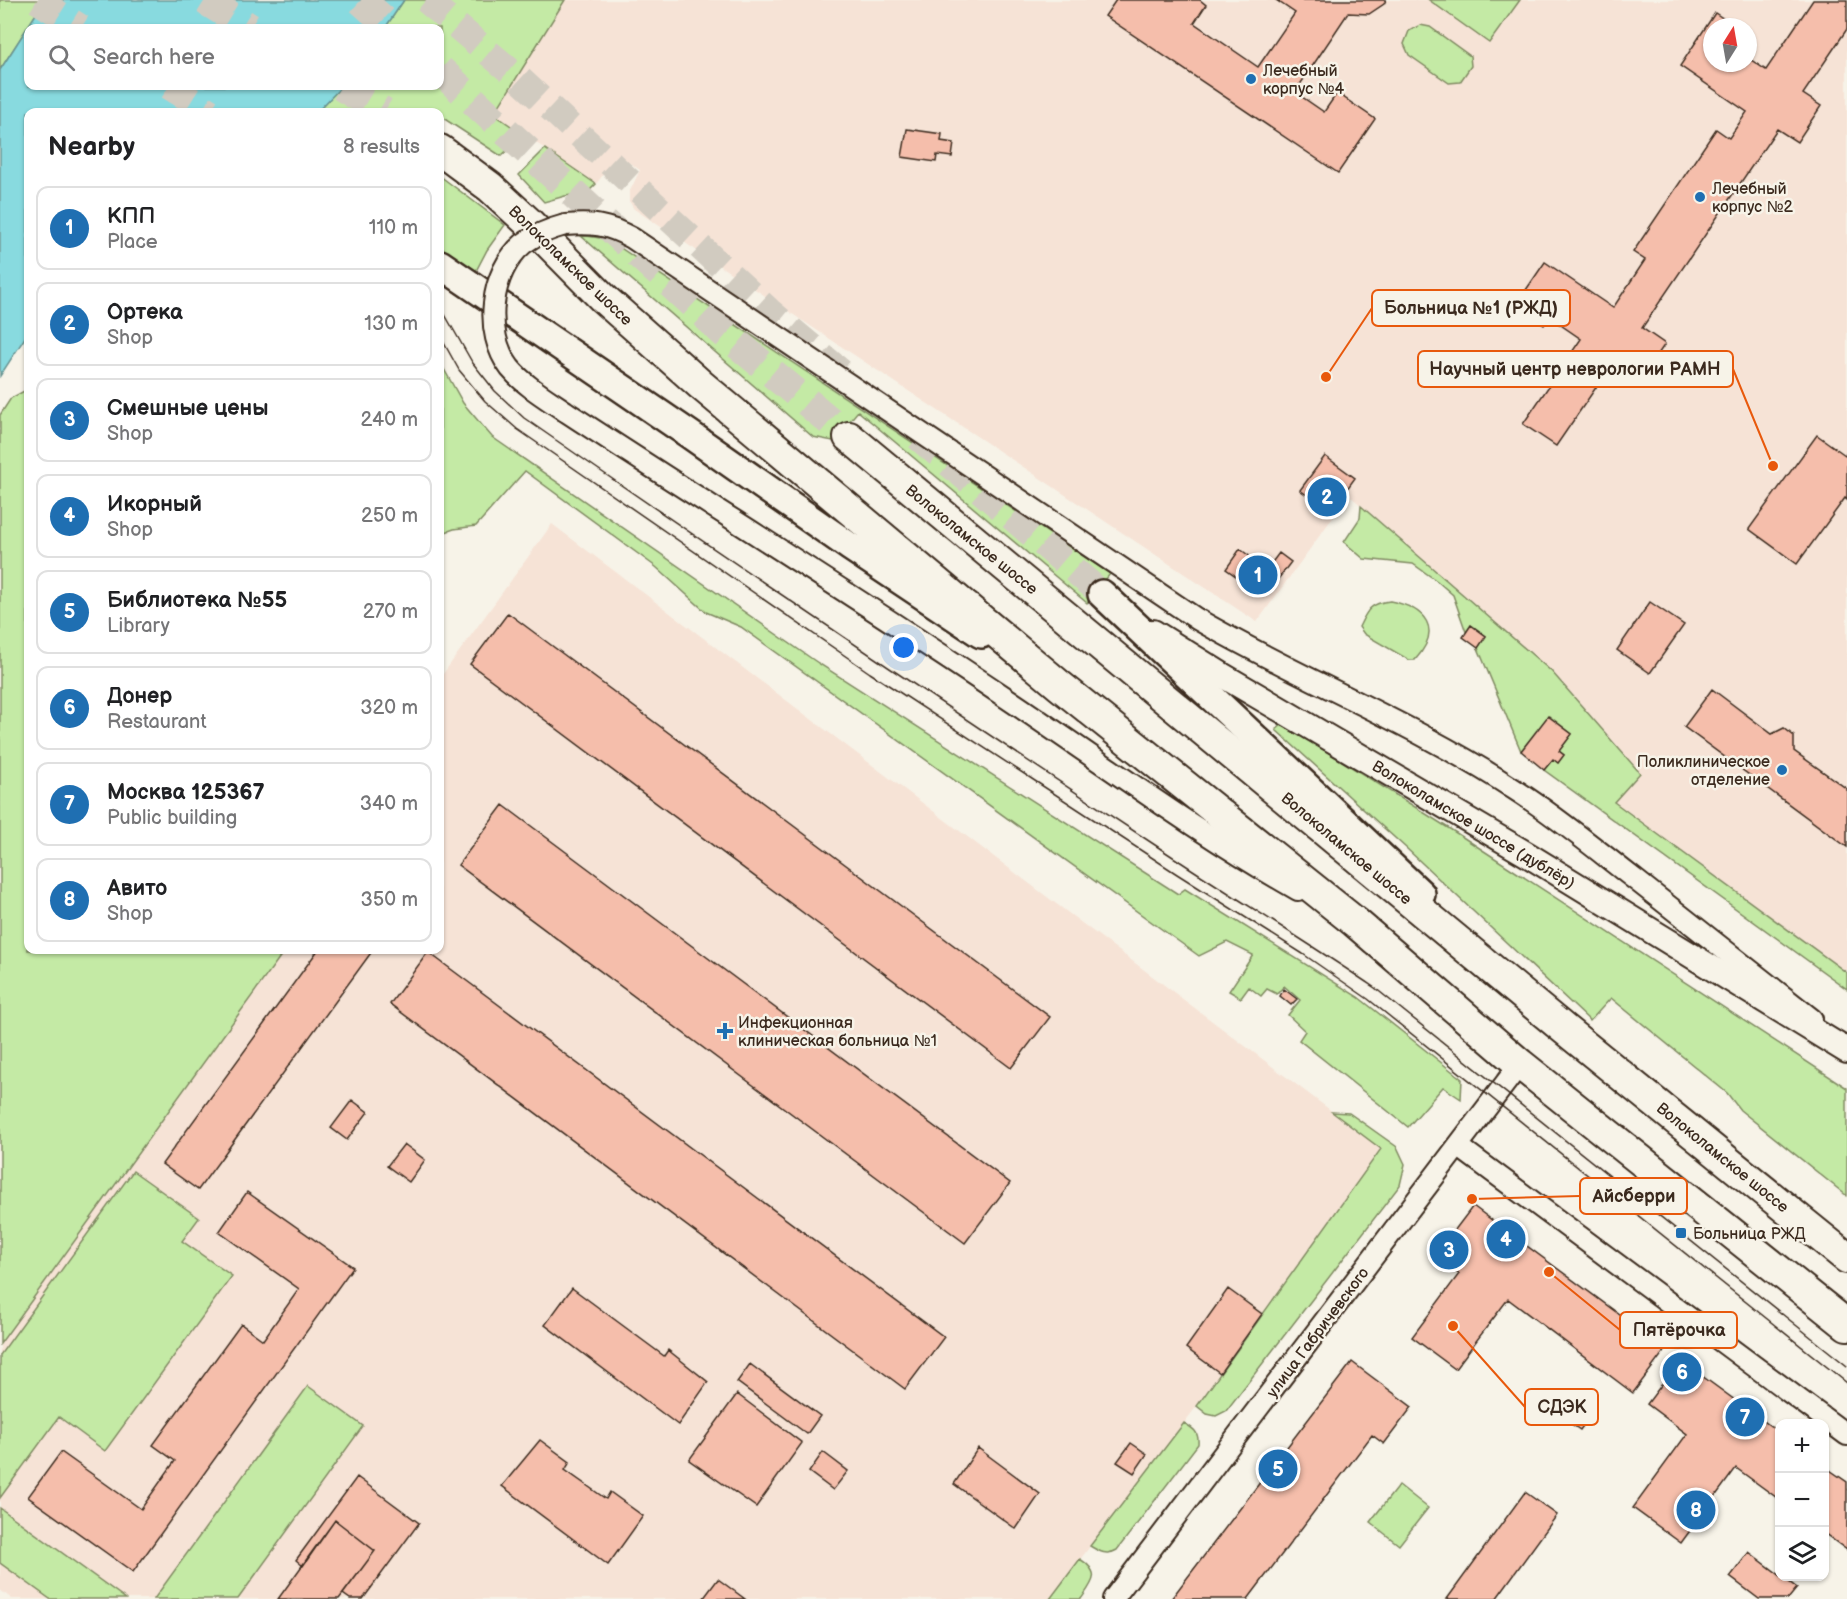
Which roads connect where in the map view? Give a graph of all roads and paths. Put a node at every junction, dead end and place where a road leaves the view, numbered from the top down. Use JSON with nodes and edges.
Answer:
{"nodes":[{"id":1,"x":444,"y":153,"type":"edge"},
{"id":2,"x":444,"y":267,"type":"edge"},
{"id":3,"x":849,"y":437,"type":"tunnel mouth"},
{"id":4,"x":1102,"y":594,"type":"joint"},
{"id":5,"x":1059,"y":685,"type":"junction"},
{"id":6,"x":1356,"y":922,"type":"junction"},
{"id":7,"x":1564,"y":1029,"type":"junction"},
{"id":8,"x":1847,"y":1049,"type":"edge"},
{"id":9,"x":1520,"y":1064,"type":"junction"},
{"id":10,"x":1458,"y":1146,"type":"junction"},
{"id":11,"x":1847,"y":1258,"type":"edge"},
{"id":12,"x":1847,"y":1325,"type":"edge"},
{"id":13,"x":1847,"y":1435,"type":"edge"},
{"id":14,"x":1113,"y":1599,"type":"edge"}],
"edges":[{"from":1,"to":5,"type":"main road","name":"Волоколамское шоссе"},
{"from":2,"to":5,"type":"main road","name":"Волоколамское шоссе"},
{"from":3,"to":7,"type":"main road","name":"Волоколамское шоссе"},
{"from":4,"to":7,"type":"main road"},
{"from":4,"to":8,"type":"street","name":"Волоколамское шоссе (дублёр)"},
{"from":5,"to":6,"type":"main road","name":"Волоколамское шоссе"},
{"from":6,"to":8,"type":"street","bridge":true},
{"from":6,"to":9,"type":"main road","name":"Волоколамское шоссе"},
{"from":7,"to":11,"type":"main road","name":"Волоколамское шоссе"},
{"from":9,"to":10,"type":"street","name":"улица Габричевского"},
{"from":9,"to":12,"type":"main road","name":"Волоколамское шоссе"},
{"from":10,"to":13,"type":"street"},
{"from":10,"to":14,"type":"street","name":"улица Габричевского"}]}
